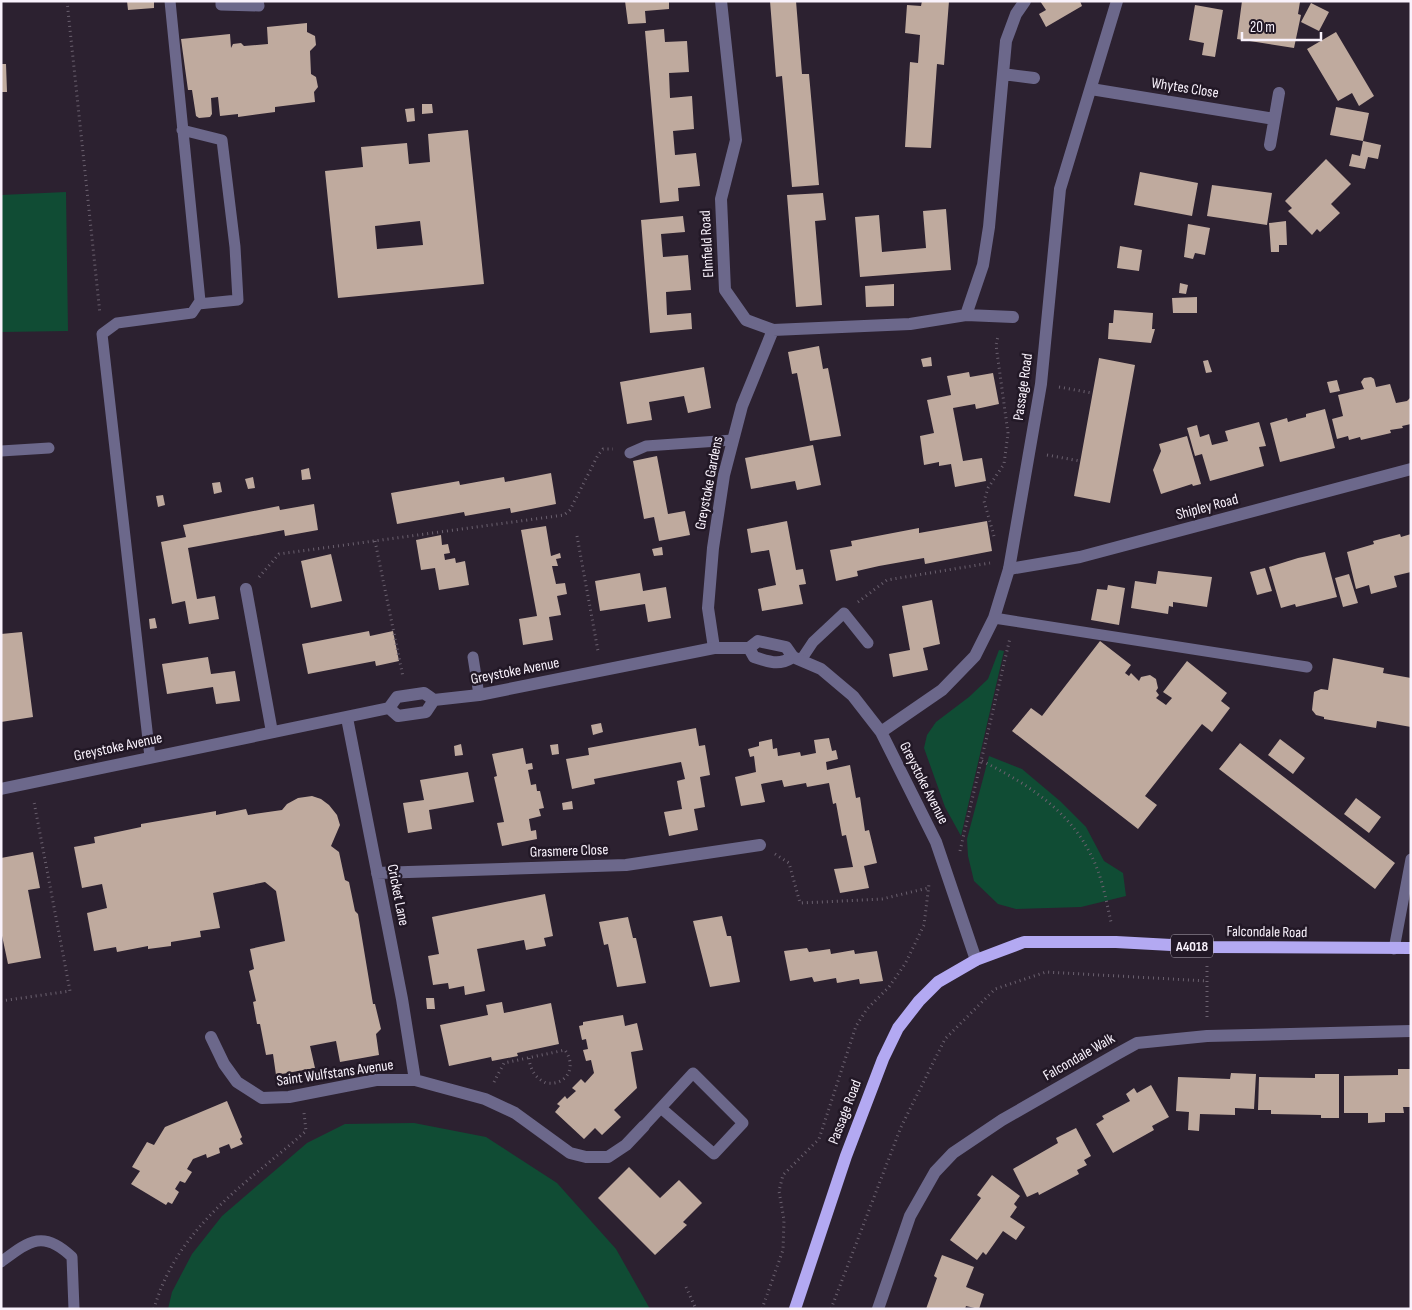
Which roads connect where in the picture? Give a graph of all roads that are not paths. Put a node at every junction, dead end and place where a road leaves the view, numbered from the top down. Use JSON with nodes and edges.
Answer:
{"nodes":[{"id":1,"x":170,"y":1,"type":"edge"},
{"id":2,"x":222,"y":1,"type":"edge"},
{"id":3,"x":258,"y":1,"type":"edge"},
{"id":4,"x":721,"y":1,"type":"edge"},
{"id":5,"x":1026,"y":1,"type":"edge"},
{"id":6,"x":1117,"y":1,"type":"edge"},
{"id":7,"x":1003,"y":74,"type":"junction"},
{"id":8,"x":1034,"y":78,"type":"dead end"},
{"id":9,"x":1091,"y":88,"type":"junction"},
{"id":10,"x":1278,"y":93,"type":"dead end"},
{"id":11,"x":1274,"y":119,"type":"junction"},
{"id":12,"x":182,"y":130,"type":"junction"},
{"id":13,"x":1270,"y":145,"type":"dead end"},
{"id":14,"x":198,"y":304,"type":"junction"},
{"id":15,"x":966,"y":315,"type":"junction"},
{"id":16,"x":1007,"y":317,"type":"road end"},
{"id":17,"x":773,"y":330,"type":"junction"},
{"id":18,"x":733,"y":440,"type":"junction"},
{"id":19,"x":49,"y":448,"type":"dead end"},
{"id":20,"x":1,"y":451,"type":"edge"},
{"id":21,"x":630,"y":453,"type":"dead end"},
{"id":22,"x":1411,"y":469,"type":"edge"},
{"id":23,"x":1007,"y":563,"type":"junction"},
{"id":24,"x":246,"y":589,"type":"road end"},
{"id":25,"x":994,"y":618,"type":"junction"},
{"id":26,"x":868,"y":643,"type":"dead end"},
{"id":27,"x":714,"y":648,"type":"junction"},
{"id":28,"x":749,"y":648,"type":"junction"},
{"id":29,"x":472,"y":657,"type":"dead end"},
{"id":30,"x":797,"y":658,"type":"junction"},
{"id":31,"x":1307,"y":667,"type":"dead end"},
{"id":32,"x":479,"y":695,"type":"junction"},
{"id":33,"x":434,"y":700,"type":"junction"},
{"id":34,"x":389,"y":708,"type":"junction"},
{"id":35,"x":347,"y":718,"type":"junction"},
{"id":36,"x":272,"y":732,"type":"junction"},
{"id":37,"x":881,"y":732,"type":"junction"},
{"id":38,"x":150,"y":757,"type":"junction"},
{"id":39,"x":1,"y":789,"type":"edge"},
{"id":40,"x":760,"y":844,"type":"road end"},
{"id":41,"x":1411,"y":859,"type":"edge"},
{"id":42,"x":377,"y":873,"type":"junction"},
{"id":43,"x":1411,"y":948,"type":"edge"},
{"id":44,"x":1394,"y":949,"type":"junction"},
{"id":45,"x":976,"y":960,"type":"junction"},
{"id":46,"x":1411,"y":1031,"type":"edge"},
{"id":47,"x":211,"y":1037,"type":"dead end"},
{"id":48,"x":415,"y":1080,"type":"junction"},
{"id":49,"x":661,"y":1108,"type":"junction"},
{"id":50,"x":644,"y":1126,"type":"joint"},
{"id":51,"x":1,"y":1262,"type":"edge"},
{"id":52,"x":74,"y":1309,"type":"edge"},
{"id":53,"x":795,"y":1309,"type":"edge"},
{"id":54,"x":878,"y":1309,"type":"edge"}],
"edges":[{"from":1,"to":12,"type":"lane"},
{"from":2,"to":3,"type":"lane"},
{"from":4,"to":17,"type":"street","name":"Elmfield Road"},
{"from":5,"to":7,"type":"street"},
{"from":6,"to":9,"type":"street","name":"Passage Road"},
{"from":7,"to":8,"type":"street"},
{"from":7,"to":15,"type":"street"},
{"from":9,"to":11,"type":"street","name":"Whytes Close"},
{"from":9,"to":23,"type":"street","name":"Passage Road"},
{"from":10,"to":11,"type":"street"},
{"from":11,"to":13,"type":"street"},
{"from":12,"to":14,"type":"lane"},
{"from":12,"to":14,"type":"lane"},
{"from":14,"to":38,"type":"lane"},
{"from":15,"to":16,"type":"street","name":"Elmfield Road"},
{"from":15,"to":17,"type":"street","name":"Elmfield Road"},
{"from":17,"to":18,"type":"street","name":"Greystoke Gardens"},
{"from":18,"to":21,"type":"lane"},
{"from":18,"to":27,"type":"street","name":"Greystoke Gardens"},
{"from":19,"to":20,"type":"lane"},
{"from":22,"to":23,"type":"street","name":"Shipley Road"},
{"from":23,"to":25,"type":"street","name":"Passage Road"},
{"from":24,"to":36,"type":"street"},
{"from":25,"to":31,"type":"lane"},
{"from":25,"to":37,"type":"street","name":"Passage Road"},
{"from":26,"to":30,"type":"lane"},
{"from":27,"to":28,"type":"street","name":"Greystoke Avenue"},
{"from":27,"to":32,"type":"street","name":"Greystoke Avenue"},
{"from":28,"to":30,"type":"street"},
{"from":28,"to":30,"type":"street","name":"Greystoke Avenue"},
{"from":29,"to":32,"type":"lane"},
{"from":30,"to":37,"type":"street","name":"Greystoke Avenue"},
{"from":32,"to":33,"type":"street","name":"Greystoke Avenue"},
{"from":33,"to":34,"type":"street","name":"Greystoke Avenue"},
{"from":33,"to":34,"type":"street"},
{"from":34,"to":35,"type":"street","name":"Greystoke Avenue"},
{"from":35,"to":36,"type":"street","name":"Greystoke Avenue"},
{"from":35,"to":42,"type":"street","name":"Cricket Lane"},
{"from":36,"to":38,"type":"street","name":"Greystoke Avenue"},
{"from":37,"to":45,"type":"street","name":"Greystoke Avenue"},
{"from":38,"to":39,"type":"street","name":"Greystoke Avenue"},
{"from":40,"to":42,"type":"street","name":"Grasmere Close"},
{"from":41,"to":44,"type":"lane"},
{"from":42,"to":48,"type":"street","name":"Cricket Lane"},
{"from":43,"to":44,"type":"main road","name":"Falcondale Road","number":"A4018"},
{"from":44,"to":45,"type":"main road","name":"Falcondale Road","number":"A4018"},
{"from":45,"to":53,"type":"main road","name":"Passage Road","number":"A4018"},
{"from":46,"to":54,"type":"street","name":"Falcondale Walk"},
{"from":47,"to":48,"type":"street","name":"Saint Wulfstans Avenue"},
{"from":48,"to":50,"type":"street","name":"Saint Wulfstans Avenue"},
{"from":49,"to":49,"type":"lane"},
{"from":49,"to":50,"type":"lane"},
{"from":51,"to":52,"type":"lane"}]}
